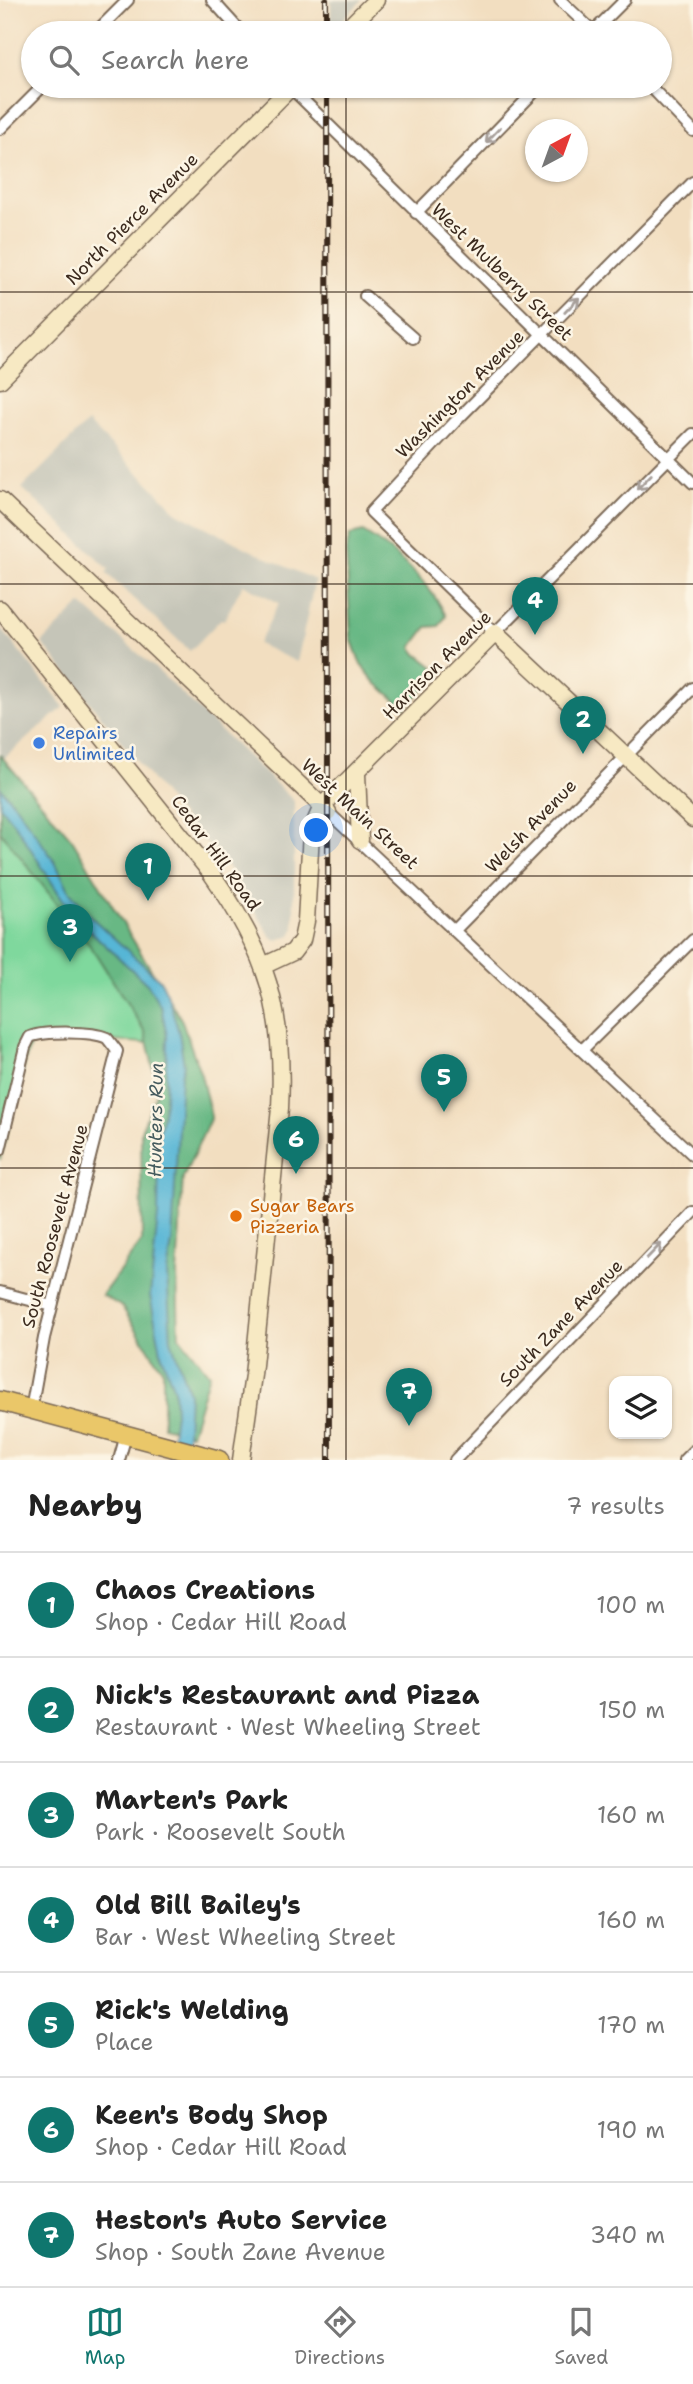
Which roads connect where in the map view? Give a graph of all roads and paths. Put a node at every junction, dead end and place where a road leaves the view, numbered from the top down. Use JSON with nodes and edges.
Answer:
{"nodes":[{"id":1,"x":128,"y":0,"type":"edge"},
{"id":2,"x":212,"y":0,"type":"edge"},
{"id":3,"x":376,"y":0,"type":"edge"},
{"id":4,"x":560,"y":0,"type":"edge"},
{"id":5,"x":625,"y":0,"type":"edge"},
{"id":6,"x":107,"y":21,"type":"edge"},
{"id":7,"x":231,"y":21,"type":"edge"},
{"id":8,"x":355,"y":21,"type":"edge"},
{"id":9,"x":582,"y":21,"type":"edge"},
{"id":10,"x":605,"y":21,"type":"edge"},
{"id":11,"x":31,"y":98,"type":"edge"},
{"id":12,"x":278,"y":98,"type":"edge"},
{"id":13,"x":302,"y":98,"type":"edge"},
{"id":14,"x":528,"y":98,"type":"edge"},
{"id":15,"x":661,"y":98,"type":"edge"},
{"id":16,"x":0,"y":129,"type":"edge"},
{"id":17,"x":693,"y":131,"type":"edge"},
{"id":18,"x":693,"y":182,"type":"edge"},
{"id":19,"x":416,"y":213,"type":"junction"},
{"id":20,"x":365,"y":296,"type":"dead end"},
{"id":21,"x":542,"y":335,"type":"junction"},
{"id":22,"x":413,"y":338,"type":"dead end"},
{"id":23,"x":0,"y":380,"type":"edge"},
{"id":24,"x":693,"y":434,"type":"edge"},
{"id":25,"x":667,"y":458,"type":"junction"},
{"id":26,"x":693,"y":483,"type":"edge"},
{"id":27,"x":0,"y":500,"type":"edge"},
{"id":28,"x":0,"y":610,"type":"edge"},
{"id":29,"x":495,"y":633,"type":"junction"},
{"id":30,"x":693,"y":688,"type":"edge"},
{"id":31,"x":625,"y":755,"type":"junction"},
{"id":32,"x":356,"y":774,"type":"junction"},
{"id":33,"x":325,"y":809,"type":"junction"},
{"id":34,"x":693,"y":819,"type":"edge"},
{"id":35,"x":360,"y":840,"type":"junction"},
{"id":36,"x":454,"y":930,"type":"junction"},
{"id":37,"x":693,"y":940,"type":"edge"},
{"id":38,"x":264,"y":966,"type":"junction"},
{"id":39,"x":582,"y":1050,"type":"junction"},
{"id":40,"x":0,"y":1150,"type":"edge"},
{"id":41,"x":693,"y":1155,"type":"edge"},
{"id":42,"x":693,"y":1212,"type":"edge"},
{"id":43,"x":0,"y":1292,"type":"edge"},
{"id":44,"x":52,"y":1306,"type":"junction"},
{"id":45,"x":0,"y":1401,"type":"edge"},
{"id":46,"x":31,"y":1409,"type":"junction"},
{"id":47,"x":126,"y":1435,"type":"junction"},
{"id":48,"x":693,"y":1451,"type":"edge"},
{"id":49,"x":119,"y":1460,"type":"edge"},
{"id":50,"x":219,"y":1460,"type":"edge"},
{"id":51,"x":242,"y":1460,"type":"edge"},
{"id":52,"x":455,"y":1460,"type":"edge"},
{"id":53,"x":684,"y":1460,"type":"edge"}],
"edges":[{"from":1,"to":6,"type":"street"},
{"from":2,"to":7,"type":"street"},
{"from":3,"to":8,"type":"street"},
{"from":4,"to":9,"type":"street"},
{"from":5,"to":10,"type":"street"},
{"from":11,"to":16,"type":"street"},
{"from":12,"to":23,"type":"street","name":"North Pierce Avenue"},
{"from":13,"to":19,"type":"street","name":"West Mulberry Street"},
{"from":14,"to":19,"type":"street","one_way":true},
{"from":15,"to":17,"type":"street"},
{"from":21,"to":18,"type":"street","name":"Washington Avenue","one_way":true},
{"from":19,"to":21,"type":"street","name":"West Mulberry Street"},
{"from":20,"to":22,"type":"street"},
{"from":21,"to":25,"type":"street","name":"West Mulberry Street"},
{"from":21,"to":29,"type":"street","name":"Washington Avenue"},
{"from":24,"to":25,"type":"street","name":"Harrison Avenue"},
{"from":25,"to":26,"type":"street","name":"West Mulberry Street"},
{"from":25,"to":29,"type":"street","name":"Harrison Avenue","one_way":true},
{"from":27,"to":33,"type":"street","name":"West Main Street"},
{"from":28,"to":38,"type":"street","name":"Cedar Hill Road"},
{"from":29,"to":31,"type":"street"},
{"from":29,"to":32,"type":"street","name":"Harrison Avenue"},
{"from":30,"to":31,"type":"street","name":"Welsh Avenue"},
{"from":31,"to":34,"type":"street"},
{"from":31,"to":36,"type":"street","name":"Welsh Avenue"},
{"from":32,"to":33,"type":"street","name":"Harrison Avenue"},
{"from":32,"to":35,"type":"street"},
{"from":33,"to":35,"type":"street","name":"West Main Street"},
{"from":33,"to":38,"type":"street","name":"Harrison Avenue"},
{"from":35,"to":36,"type":"street","name":"West Main Street"},
{"from":36,"to":39,"type":"street","name":"West Main Street"},
{"from":37,"to":39,"type":"street"},
{"from":38,"to":51,"type":"street","name":"Cedar Hill Road"},
{"from":39,"to":41,"type":"street","name":"West Main Street"},
{"from":40,"to":44,"type":"street","name":"South Roosevelt Avenue"},
{"from":52,"to":42,"type":"street","name":"South Zane Avenue","one_way":true},
{"from":43,"to":44,"type":"street"},
{"from":44,"to":46,"type":"street","name":"South Roosevelt Avenue"},
{"from":45,"to":46,"type":"main road"},
{"from":46,"to":47,"type":"main road"},
{"from":47,"to":49,"type":"street"},
{"from":47,"to":50,"type":"main road"},
{"from":48,"to":53,"type":"street"}]}
